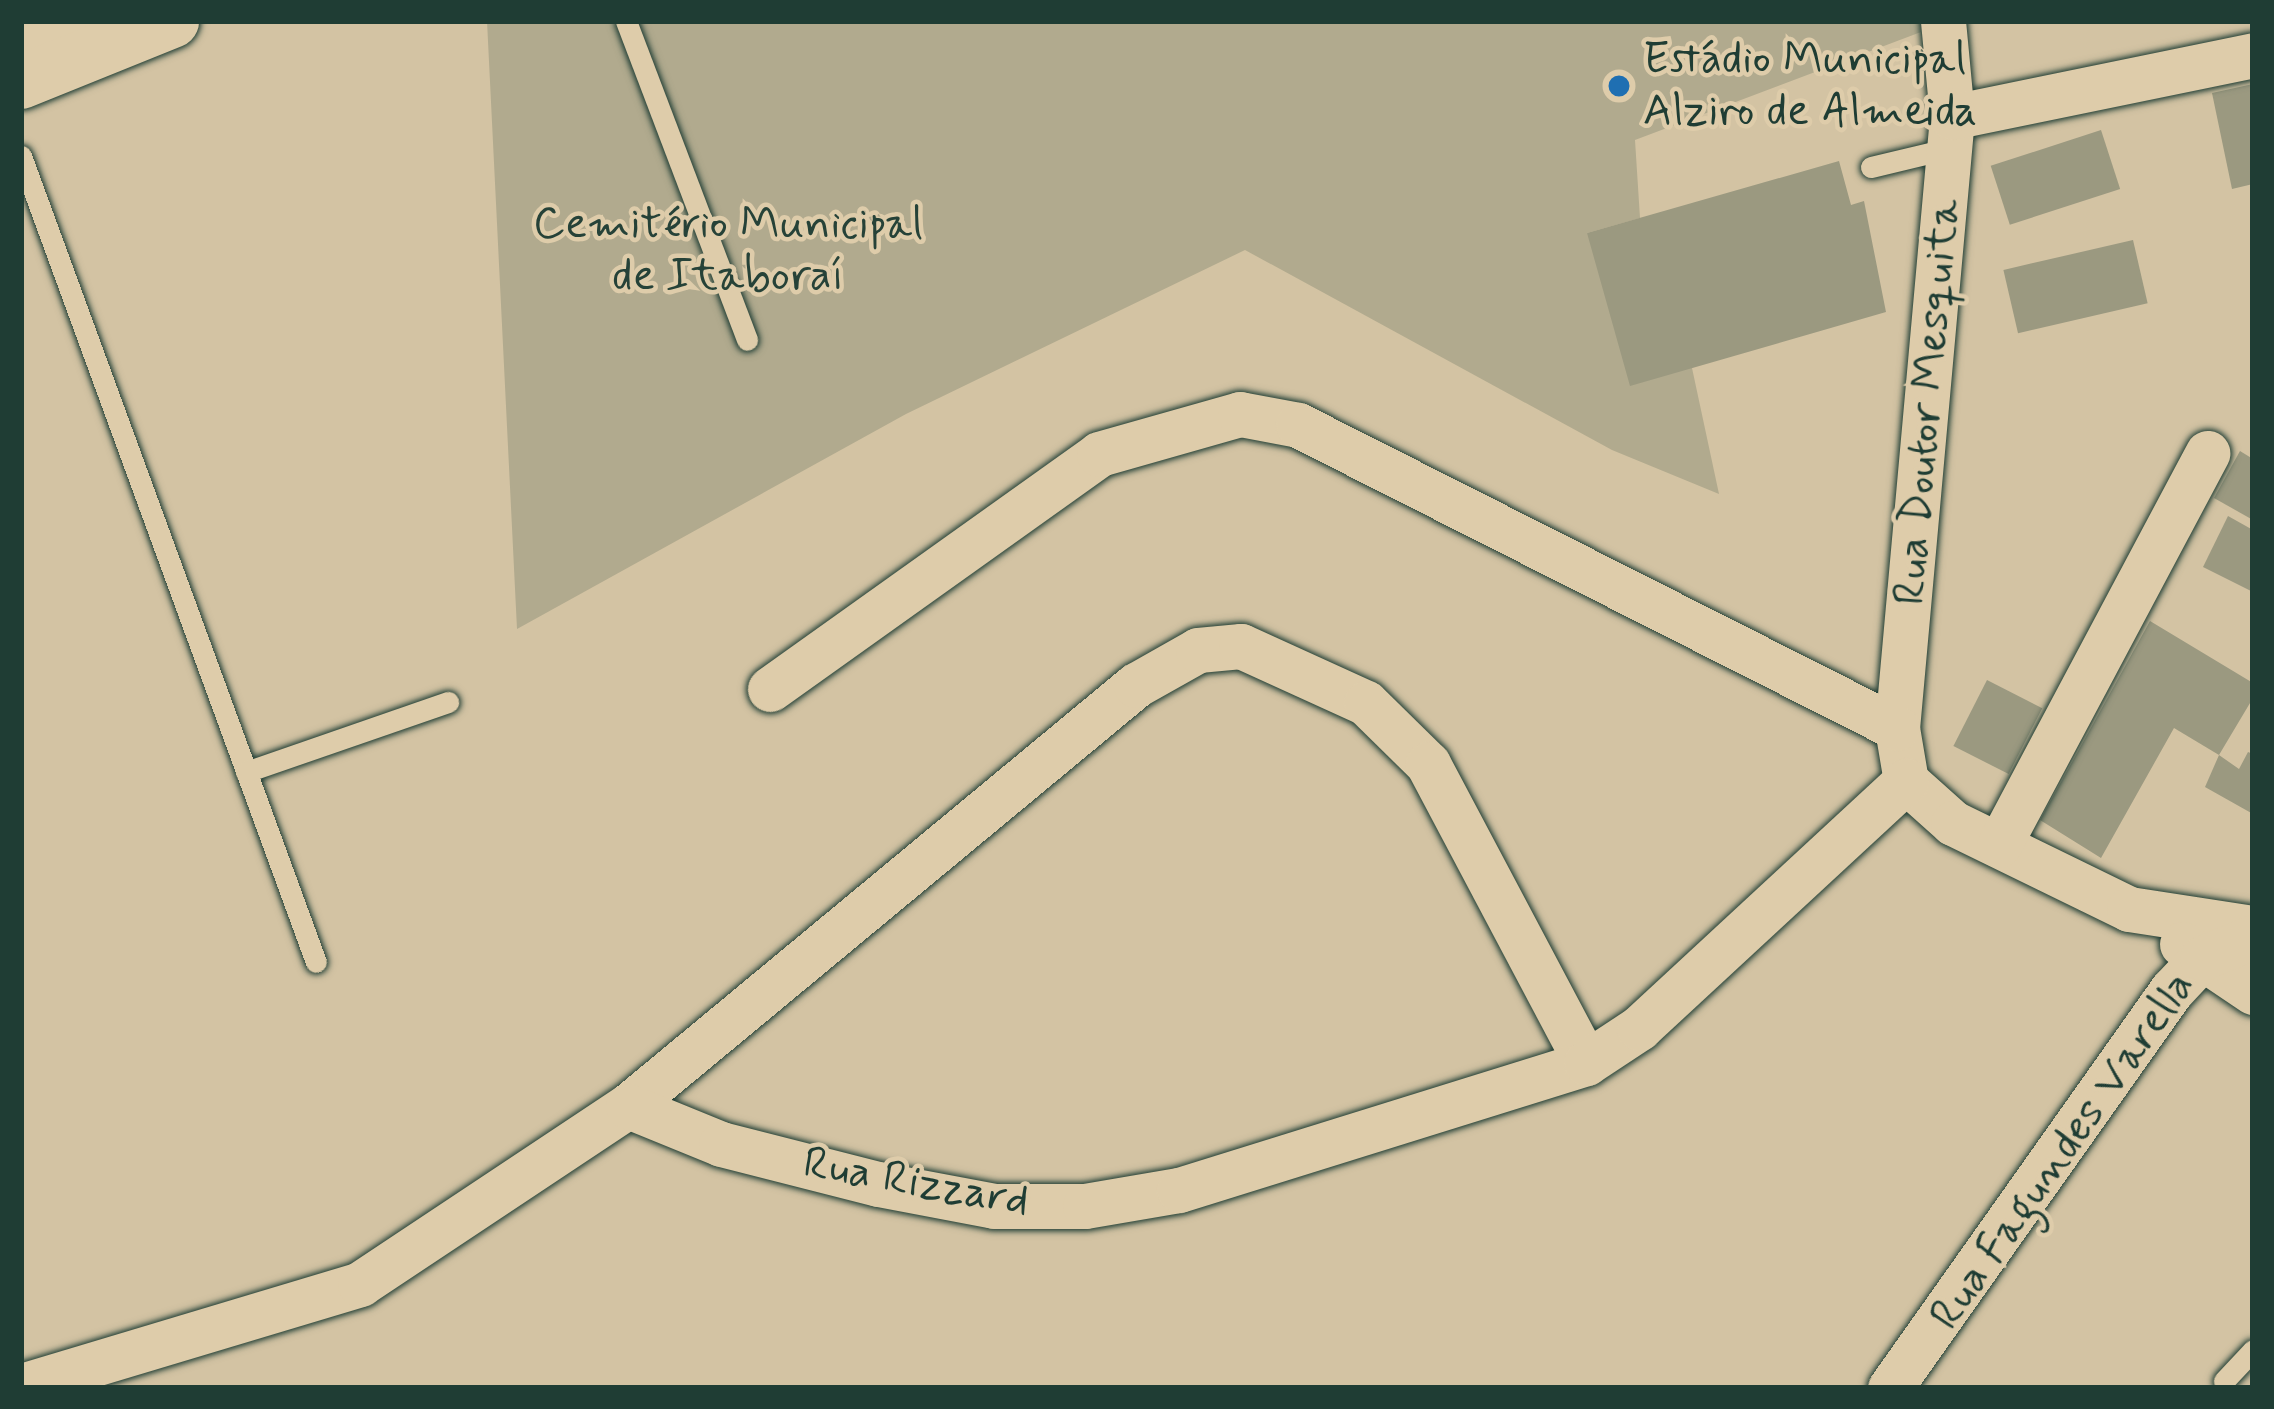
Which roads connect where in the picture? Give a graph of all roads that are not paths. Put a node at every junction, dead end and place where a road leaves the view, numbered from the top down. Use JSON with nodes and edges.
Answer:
{"nodes":[{"id":1,"x":68,"y":21,"type":"edge"},
{"id":2,"x":172,"y":21,"type":"edge"},
{"id":3,"x":626,"y":21,"type":"edge"},
{"id":4,"x":1943,"y":21,"type":"edge"},
{"id":5,"x":21,"y":40,"type":"edge"},
{"id":6,"x":2253,"y":55,"type":"edge"},
{"id":7,"x":21,"y":82,"type":"edge"},
{"id":8,"x":1951,"y":132,"type":"junction"},
{"id":9,"x":21,"y":156,"type":"edge"},
{"id":10,"x":1871,"y":167,"type":"dead end"},
{"id":11,"x":747,"y":340,"type":"dead end"},
{"id":12,"x":2207,"y":453,"type":"dead end"},
{"id":13,"x":770,"y":689,"type":"dead end"},
{"id":14,"x":448,"y":702,"type":"dead end"},
{"id":15,"x":1897,"y":728,"type":"junction"},
{"id":16,"x":246,"y":772,"type":"junction"},
{"id":17,"x":1906,"y":781,"type":"junction"},
{"id":18,"x":1999,"y":845,"type":"junction"},
{"id":19,"x":2129,"y":909,"type":"junction"},
{"id":20,"x":2253,"y":933,"type":"edge"},
{"id":21,"x":2202,"y":958,"type":"junction"},
{"id":22,"x":316,"y":962,"type":"dead end"},
{"id":23,"x":2253,"y":992,"type":"edge"},
{"id":24,"x":1586,"y":1063,"type":"junction"},
{"id":25,"x":628,"y":1106,"type":"junction"},
{"id":26,"x":2253,"y":1350,"type":"edge"},
{"id":27,"x":2224,"y":1382,"type":"dead end"},
{"id":28,"x":49,"y":1383,"type":"edge"},
{"id":29,"x":1890,"y":1388,"type":"edge"}],
"edges":[{"from":1,"to":5,"type":"street"},
{"from":2,"to":7,"type":"street"},
{"from":3,"to":11,"type":"lane"},
{"from":4,"to":8,"type":"street","name":"Rua Doutor Mesquita"},
{"from":6,"to":8,"type":"street"},
{"from":8,"to":10,"type":"lane"},
{"from":8,"to":15,"type":"street","name":"Rua Doutor Mesquita"},
{"from":9,"to":16,"type":"lane"},
{"from":12,"to":18,"type":"street"},
{"from":13,"to":15,"type":"street"},
{"from":14,"to":16,"type":"lane"},
{"from":15,"to":17,"type":"street","name":"Rua Doutor Mesquita"},
{"from":16,"to":22,"type":"lane"},
{"from":17,"to":18,"type":"street"},
{"from":17,"to":24,"type":"street","name":"Rua Rizzard"},
{"from":18,"to":19,"type":"street"},
{"from":19,"to":20,"type":"street"},
{"from":19,"to":21,"type":"street"},
{"from":20,"to":21,"type":"street","name":"Rua Fagundes Varella"},
{"from":21,"to":23,"type":"street"},
{"from":21,"to":29,"type":"street","name":"Rua Fagundes Varella"},
{"from":24,"to":25,"type":"street","name":"Rua Rizzard"},
{"from":24,"to":25,"type":"street"},
{"from":25,"to":28,"type":"street"},
{"from":26,"to":27,"type":"lane"}]}
